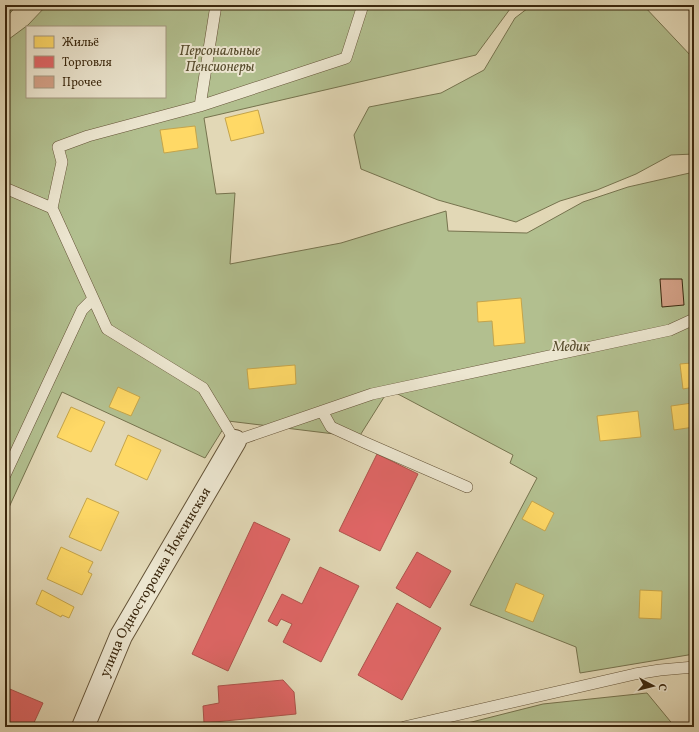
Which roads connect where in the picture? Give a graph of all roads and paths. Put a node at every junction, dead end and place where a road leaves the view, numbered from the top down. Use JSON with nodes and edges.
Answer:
{"nodes":[{"id":1,"x":216,"y":5,"type":"edge"},
{"id":2,"x":362,"y":5,"type":"edge"},
{"id":3,"x":200,"y":106,"type":"junction"},
{"id":4,"x":5,"y":188,"type":"edge"},
{"id":5,"x":52,"y":208,"type":"junction"},
{"id":6,"x":93,"y":299,"type":"junction"},
{"id":7,"x":694,"y":319,"type":"edge"},
{"id":8,"x":322,"y":411,"type":"junction"},
{"id":9,"x":235,"y":440,"type":"junction"},
{"id":10,"x":5,"y":475,"type":"edge"},
{"id":11,"x":467,"y":487,"type":"dead end"},
{"id":12,"x":694,"y":667,"type":"edge"},
{"id":13,"x":83,"y":727,"type":"edge"},
{"id":14,"x":404,"y":727,"type":"edge"}],
"edges":[{"from":1,"to":3,"type":"lane"},
{"from":2,"to":3,"type":"lane"},
{"from":3,"to":5,"type":"lane"},
{"from":4,"to":5,"type":"lane"},
{"from":5,"to":6,"type":"lane"},
{"from":6,"to":9,"type":"lane"},
{"from":6,"to":10,"type":"lane"},
{"from":7,"to":8,"type":"lane"},
{"from":8,"to":9,"type":"lane"},
{"from":8,"to":11,"type":"lane"},
{"from":9,"to":13,"type":"street","name":"улица Односторонка Ноксинская"},
{"from":12,"to":14,"type":"lane"}]}
